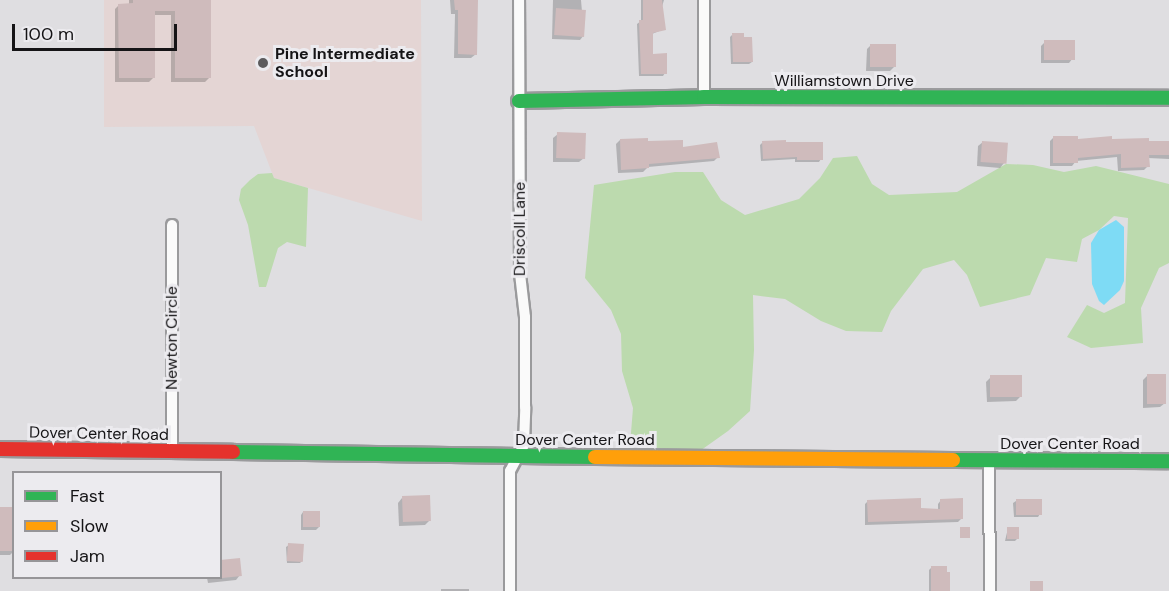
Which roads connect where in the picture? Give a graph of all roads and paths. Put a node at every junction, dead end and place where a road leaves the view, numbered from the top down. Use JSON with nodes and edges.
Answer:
{"nodes":[{"id":1,"x":519,"y":0,"type":"edge"},
{"id":2,"x":704,"y":0,"type":"edge"},
{"id":3,"x":704,"y":98,"type":"junction"},
{"id":4,"x":1169,"y":98,"type":"edge"},
{"id":5,"x":519,"y":101,"type":"junction"},
{"id":6,"x":172,"y":225,"type":"dead end"},
{"id":7,"x":0,"y":449,"type":"edge"},
{"id":8,"x":172,"y":451,"type":"junction"},
{"id":9,"x":517,"y":457,"type":"junction"},
{"id":10,"x":989,"y":460,"type":"junction"},
{"id":11,"x":1169,"y":460,"type":"edge"},
{"id":12,"x":510,"y":591,"type":"edge"},
{"id":13,"x":990,"y":591,"type":"edge"}],
"edges":[{"from":1,"to":5,"type":"street","name":"Driscoll Lane"},
{"from":2,"to":3,"type":"street"},
{"from":3,"to":4,"type":"street","name":"Williamstown Drive"},
{"from":3,"to":5,"type":"street","name":"Williamstown Drive"},
{"from":5,"to":9,"type":"street","name":"Driscoll Lane"},
{"from":6,"to":8,"type":"street","name":"Newton Circle"},
{"from":7,"to":8,"type":"street","name":"Dover Center Road"},
{"from":8,"to":9,"type":"street","name":"Dover Center Road"},
{"from":9,"to":10,"type":"street","name":"Dover Center Road"},
{"from":9,"to":12,"type":"street","name":"Driscoll Lane"},
{"from":10,"to":11,"type":"street","name":"Dover Center Road"},
{"from":10,"to":13,"type":"street"}]}
